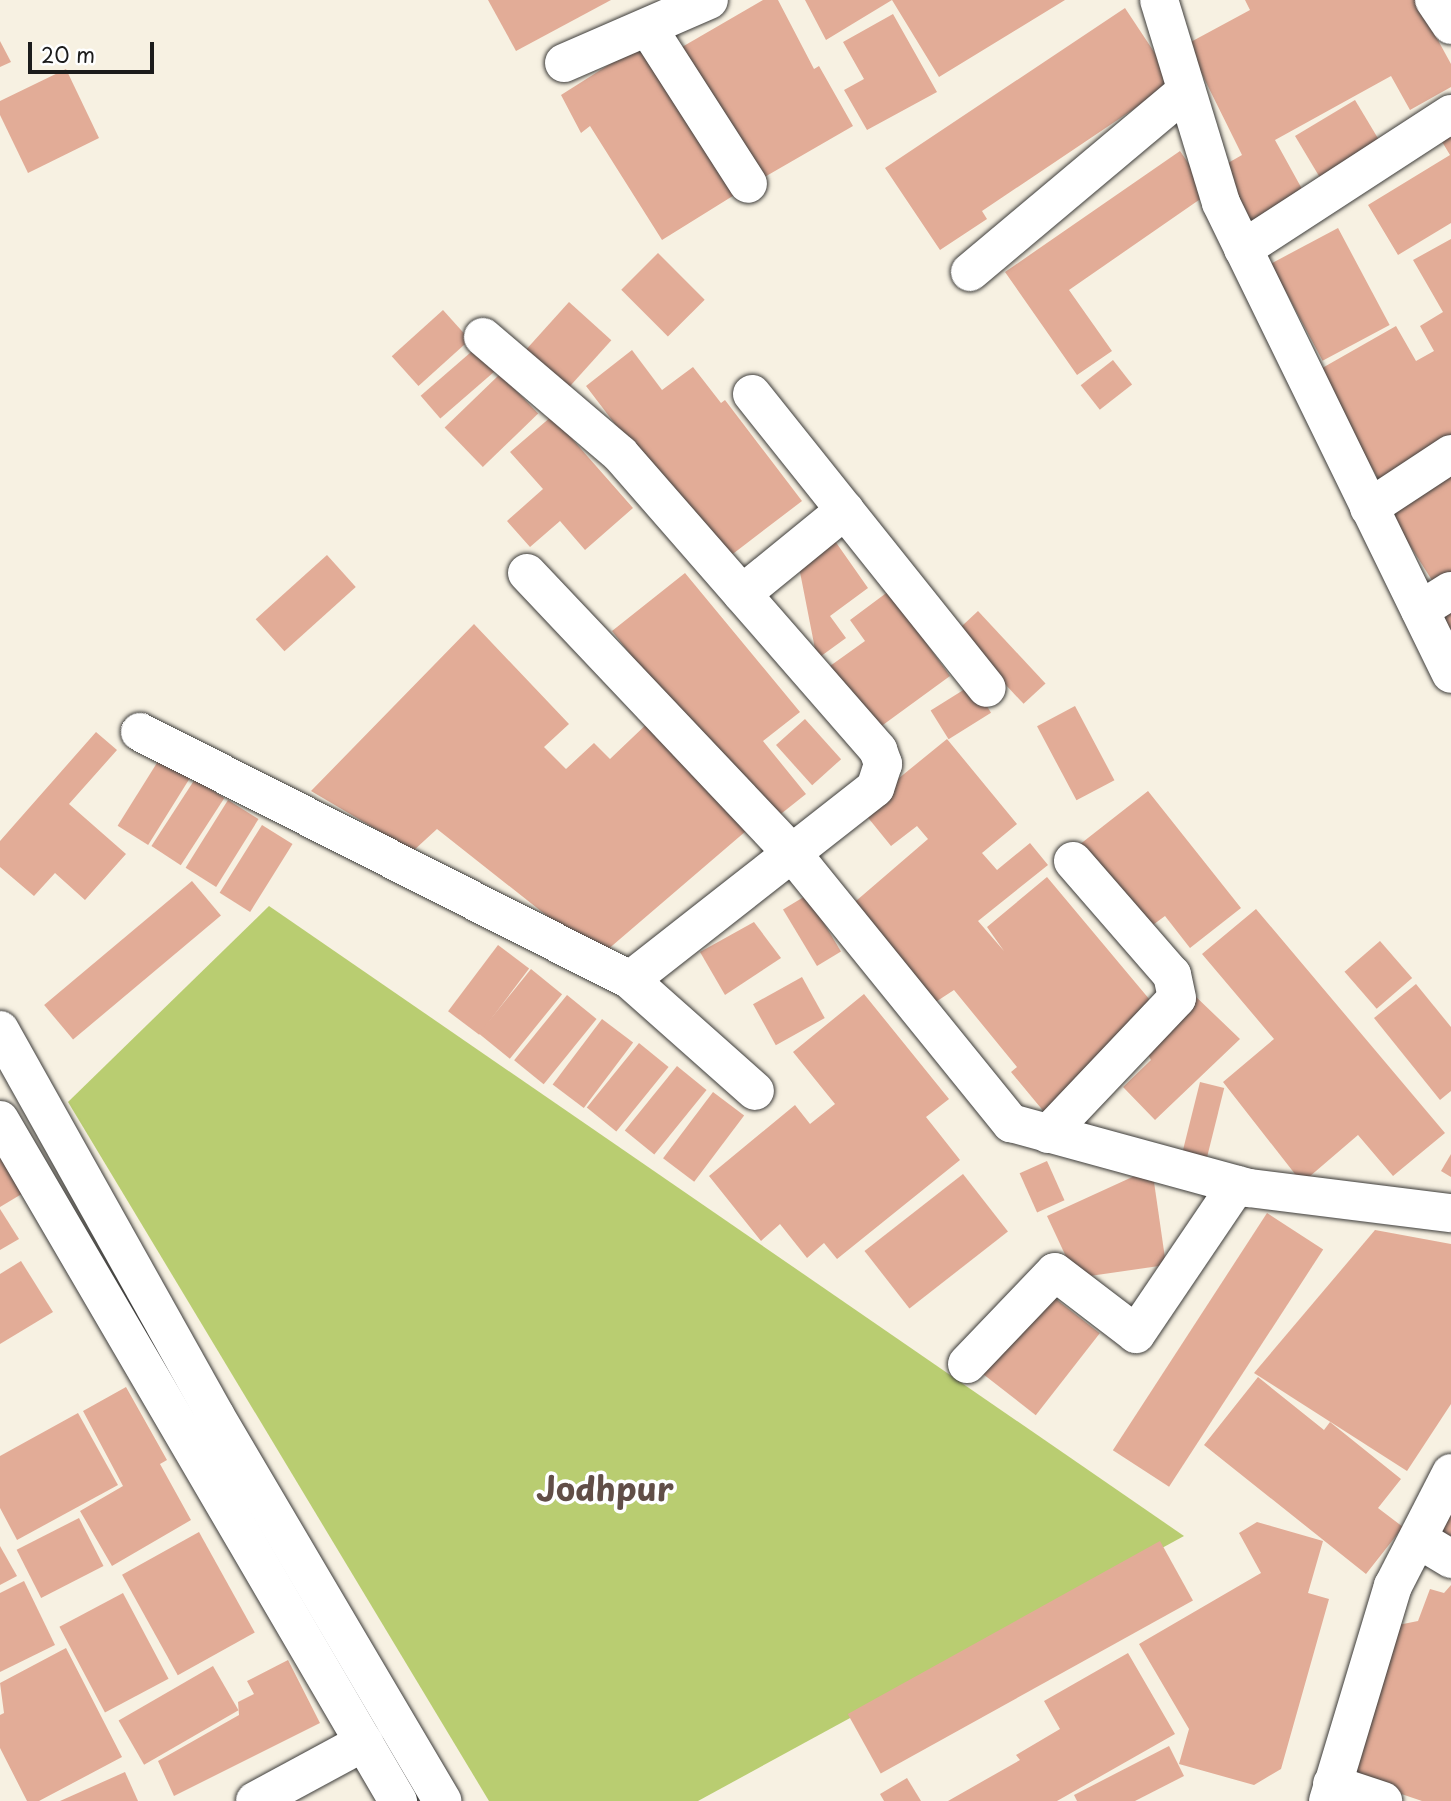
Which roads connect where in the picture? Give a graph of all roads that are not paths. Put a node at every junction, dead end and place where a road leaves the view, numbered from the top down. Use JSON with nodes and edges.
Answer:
{"nodes":[{"id":1,"x":709,"y":0,"type":"edge"},
{"id":2,"x":1159,"y":0,"type":"edge"},
{"id":3,"x":1434,"y":0,"type":"edge"},
{"id":4,"x":1451,"y":25,"type":"edge"},
{"id":5,"x":648,"y":28,"type":"junction"},
{"id":6,"x":564,"y":63,"type":"dead end"},
{"id":7,"x":1186,"y":91,"type":"junction"},
{"id":8,"x":1451,"y":114,"type":"edge"},
{"id":9,"x":748,"y":184,"type":"dead end"},
{"id":10,"x":1244,"y":249,"type":"junction"},
{"id":11,"x":970,"y":272,"type":"dead end"},
{"id":12,"x":483,"y":337,"type":"dead end"},
{"id":13,"x":752,"y":394,"type":"dead end"},
{"id":14,"x":1451,"y":454,"type":"edge"},
{"id":15,"x":1369,"y":508,"type":"junction"},
{"id":16,"x":845,"y":510,"type":"junction"},
{"id":17,"x":527,"y":573,"type":"dead end"},
{"id":18,"x":742,"y":594,"type":"junction"},
{"id":19,"x":1435,"y":601,"type":"edge"},
{"id":20,"x":1451,"y":674,"type":"edge"},
{"id":21,"x":987,"y":688,"type":"dead end"},
{"id":22,"x":140,"y":732,"type":"dead end"},
{"id":23,"x":792,"y":853,"type":"junction"},
{"id":24,"x":1073,"y":861,"type":"dead end"},
{"id":25,"x":630,"y":979,"type":"junction"},
{"id":26,"x":0,"y":1030,"type":"edge"},
{"id":27,"x":755,"y":1091,"type":"dead end"},
{"id":28,"x":0,"y":1120,"type":"edge"},
{"id":29,"x":1048,"y":1134,"type":"junction"},
{"id":30,"x":1237,"y":1185,"type":"junction"},
{"id":31,"x":1451,"y":1213,"type":"edge"},
{"id":32,"x":967,"y":1364,"type":"dead end"},
{"id":33,"x":1451,"y":1474,"type":"edge"},
{"id":34,"x":1418,"y":1539,"type":"junction"},
{"id":35,"x":1451,"y":1559,"type":"edge"},
{"id":36,"x":364,"y":1742,"type":"junction"},
{"id":37,"x":1330,"y":1793,"type":"edge"},
{"id":38,"x":255,"y":1801,"type":"edge"},
{"id":39,"x":398,"y":1801,"type":"edge"},
{"id":40,"x":442,"y":1801,"type":"edge"},
{"id":41,"x":1383,"y":1801,"type":"edge"}],
"edges":[{"from":1,"to":5,"type":"street"},
{"from":2,"to":7,"type":"street"},
{"from":3,"to":4,"type":"street"},
{"from":5,"to":6,"type":"street"},
{"from":5,"to":9,"type":"street"},
{"from":7,"to":10,"type":"street"},
{"from":7,"to":11,"type":"street"},
{"from":8,"to":10,"type":"street"},
{"from":10,"to":15,"type":"street"},
{"from":12,"to":18,"type":"street"},
{"from":13,"to":16,"type":"street"},
{"from":14,"to":15,"type":"street"},
{"from":15,"to":19,"type":"street"},
{"from":16,"to":18,"type":"street"},
{"from":16,"to":21,"type":"street"},
{"from":17,"to":23,"type":"street"},
{"from":18,"to":23,"type":"street"},
{"from":19,"to":20,"type":"street"},
{"from":22,"to":25,"type":"street"},
{"from":23,"to":25,"type":"street"},
{"from":23,"to":29,"type":"street"},
{"from":24,"to":29,"type":"street"},
{"from":25,"to":27,"type":"street"},
{"from":26,"to":40,"type":"street"},
{"from":28,"to":36,"type":"street"},
{"from":29,"to":30,"type":"street"},
{"from":30,"to":31,"type":"street"},
{"from":30,"to":32,"type":"street"},
{"from":33,"to":34,"type":"street"},
{"from":34,"to":35,"type":"street"},
{"from":34,"to":37,"type":"street"},
{"from":36,"to":38,"type":"street"},
{"from":36,"to":39,"type":"street"},
{"from":37,"to":41,"type":"street"}]}
